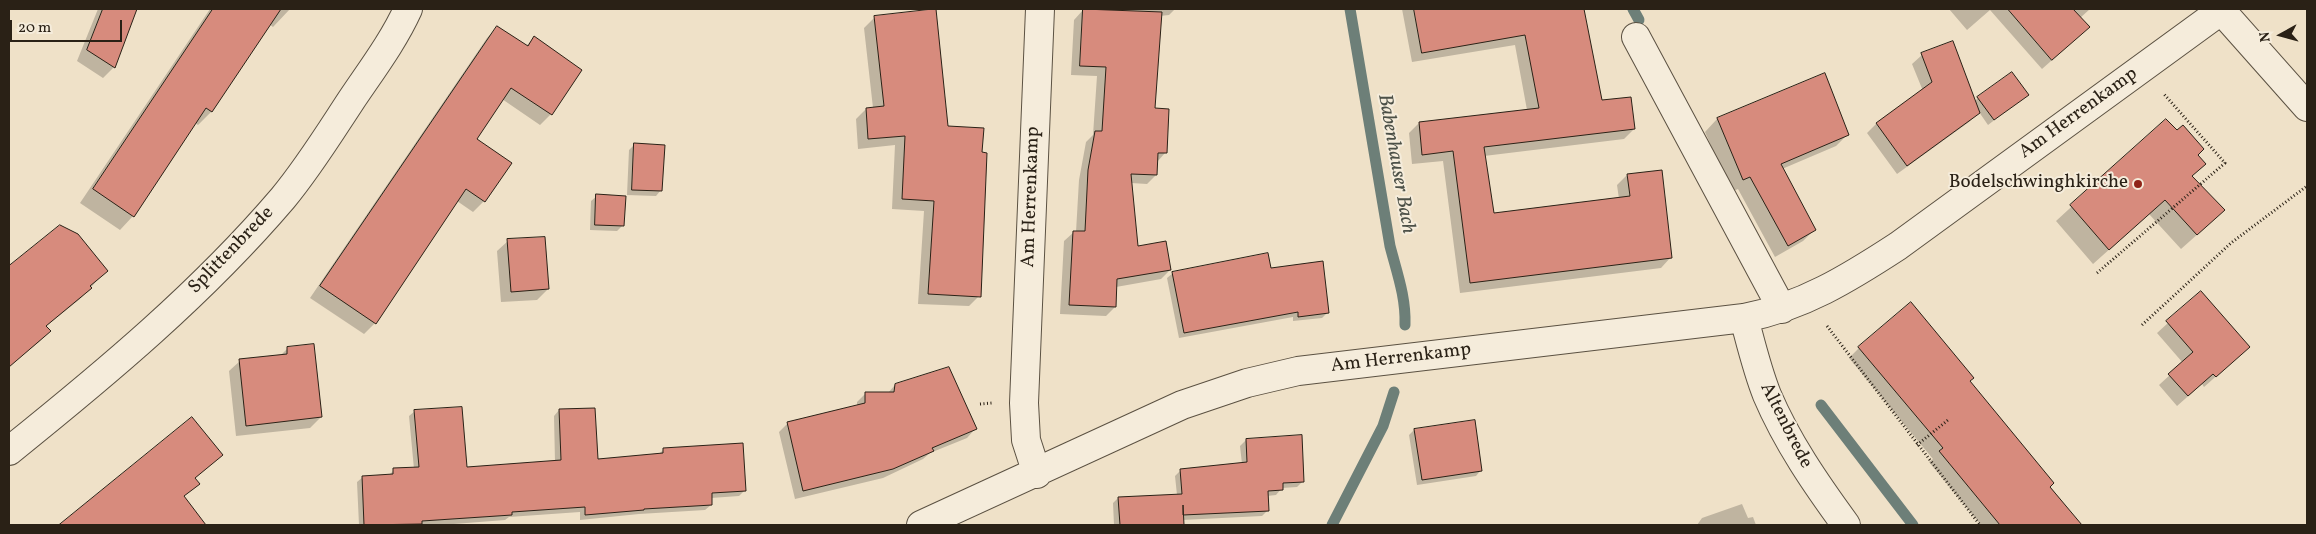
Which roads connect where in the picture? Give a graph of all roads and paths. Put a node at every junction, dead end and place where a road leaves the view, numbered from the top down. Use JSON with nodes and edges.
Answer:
{"nodes":[{"id":1,"x":408,"y":9,"type":"edge"},
{"id":2,"x":1040,"y":9,"type":"edge"},
{"id":3,"x":2221,"y":10,"type":"edge"},
{"id":4,"x":1636,"y":37,"type":"dead end"},
{"id":5,"x":2142,"y":69,"type":"junction"},
{"id":6,"x":2307,"y":106,"type":"edge"},
{"id":7,"x":2198,"y":132,"type":"junction"},
{"id":8,"x":2193,"y":137,"type":"dead end"},
{"id":9,"x":2307,"y":186,"type":"edge"},
{"id":10,"x":2097,"y":273,"type":"dead end"},
{"id":11,"x":1795,"y":304,"type":"junction"},
{"id":12,"x":1744,"y":318,"type":"junction"},
{"id":13,"x":2142,"y":325,"type":"dead end"},
{"id":14,"x":1948,"y":420,"type":"dead end"},
{"id":15,"x":1917,"y":445,"type":"junction"},
{"id":16,"x":9,"y":451,"type":"edge"},
{"id":17,"x":1037,"y":474,"type":"junction"},
{"id":18,"x":921,"y":525,"type":"edge"},
{"id":19,"x":1846,"y":525,"type":"edge"},
{"id":20,"x":1980,"y":525,"type":"edge"}],
"edges":[{"from":1,"to":16,"type":"street","name":"Splittenbrede"},
{"from":2,"to":17,"type":"street","name":"Am Herrenkamp"},
{"from":3,"to":5,"type":"street","name":"Am Herrenkamp"},
{"from":3,"to":6,"type":"street"},
{"from":4,"to":11,"type":"street"},
{"from":5,"to":7,"type":"path"},
{"from":5,"to":11,"type":"street","name":"Am Herrenkamp"},
{"from":7,"to":8,"type":"path"},
{"from":7,"to":10,"type":"path"},
{"from":9,"to":13,"type":"path"},
{"from":11,"to":12,"type":"street","name":"Am Herrenkamp"},
{"from":11,"to":15,"type":"path"},
{"from":12,"to":17,"type":"street","name":"Am Herrenkamp"},
{"from":12,"to":19,"type":"street","name":"Altenbrede"},
{"from":14,"to":15,"type":"path"},
{"from":15,"to":20,"type":"path"},
{"from":17,"to":18,"type":"street","name":"Am Herrenkamp"}]}
